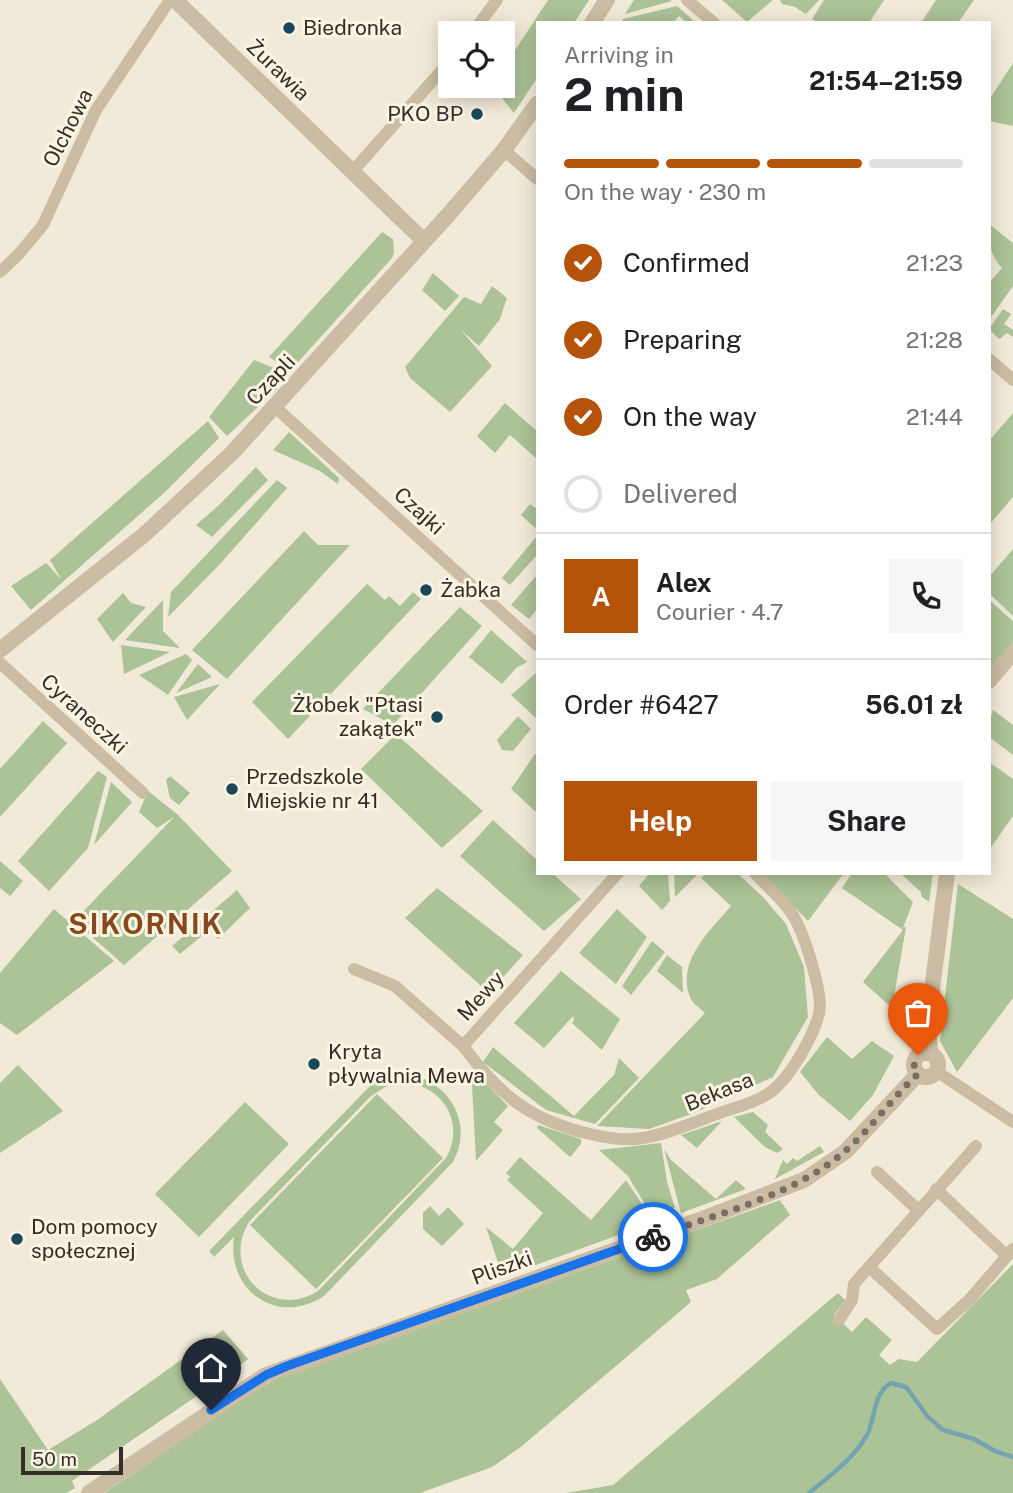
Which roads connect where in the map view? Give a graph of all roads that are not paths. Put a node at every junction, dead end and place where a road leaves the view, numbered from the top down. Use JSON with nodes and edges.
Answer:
{"nodes":[{"id":1,"x":172,"y":0,"type":"edge"},
{"id":2,"x":497,"y":0,"type":"edge"},
{"id":3,"x":607,"y":0,"type":"edge"},
{"id":4,"x":687,"y":0,"type":"edge"},
{"id":5,"x":480,"y":21,"type":"edge"},
{"id":6,"x":593,"y":21,"type":"edge"},
{"id":7,"x":712,"y":21,"type":"edge"},
{"id":8,"x":438,"y":75,"type":"edge"},
{"id":9,"x":536,"y":105,"type":"edge"},
{"id":10,"x":504,"y":149,"type":"junction"},
{"id":11,"x":353,"y":172,"type":"junction"},
{"id":12,"x":536,"y":178,"type":"edge"},
{"id":13,"x":424,"y":241,"type":"junction"},
{"id":14,"x":0,"y":272,"type":"edge"},
{"id":15,"x":991,"y":361,"type":"edge"},
{"id":16,"x":1013,"y":380,"type":"edge"},
{"id":17,"x":275,"y":407,"type":"junction"},
{"id":18,"x":536,"y":644,"type":"edge"},
{"id":19,"x":0,"y":650,"type":"edge"},
{"id":20,"x":1013,"y":652,"type":"edge"},
{"id":21,"x":0,"y":663,"type":"edge"},
{"id":22,"x":991,"y":679,"type":"edge"},
{"id":23,"x":143,"y":793,"type":"dead end"},
{"id":24,"x":616,"y":875,"type":"edge"},
{"id":25,"x":757,"y":875,"type":"edge"},
{"id":26,"x":947,"y":875,"type":"edge"},
{"id":27,"x":355,"y":970,"type":"dead end"},
{"id":28,"x":463,"y":1046,"type":"junction"},
{"id":29,"x":930,"y":1053,"type":"junction"},
{"id":30,"x":936,"y":1071,"type":"junction"},
{"id":31,"x":918,"y":1074,"type":"junction"},
{"id":32,"x":1013,"y":1122,"type":"edge"},
{"id":33,"x":976,"y":1146,"type":"dead end"},
{"id":34,"x":877,"y":1172,"type":"dead end"},
{"id":35,"x":936,"y":1189,"type":"junction"},
{"id":36,"x":918,"y":1210,"type":"junction"},
{"id":37,"x":1010,"y":1252,"type":"edge"},
{"id":38,"x":869,"y":1266,"type":"junction"},
{"id":39,"x":839,"y":1320,"type":"dead end"},
{"id":40,"x":89,"y":1493,"type":"edge"}],
"edges":[{"from":1,"to":11,"type":"street","name":"Żurawia"},
{"from":1,"to":14,"type":"street","name":"Olchowa"},
{"from":2,"to":5,"type":"street"},
{"from":3,"to":6,"type":"street"},
{"from":4,"to":7,"type":"street"},
{"from":8,"to":11,"type":"street"},
{"from":9,"to":10,"type":"street","name":"Czapli"},
{"from":10,"to":12,"type":"street"},
{"from":10,"to":13,"type":"street","name":"Czapli"},
{"from":11,"to":13,"type":"street","name":"Żurawia"},
{"from":13,"to":17,"type":"street","name":"Czapli"},
{"from":15,"to":16,"type":"street"},
{"from":17,"to":18,"type":"street","name":"Czajki"},
{"from":17,"to":19,"type":"street","name":"Czapli"},
{"from":20,"to":22,"type":"street"},
{"from":21,"to":23,"type":"street","name":"Cyraneczki"},
{"from":24,"to":28,"type":"street","name":"Mewy"},
{"from":25,"to":28,"type":"street","name":"Bekasa"},
{"from":26,"to":29,"type":"street"},
{"from":27,"to":28,"type":"street","name":"Mewy"},
{"from":29,"to":30,"type":"street"},
{"from":29,"to":31,"type":"street","name":"Pliszki"},
{"from":30,"to":31,"type":"street"},
{"from":30,"to":32,"type":"street"},
{"from":31,"to":40,"type":"street","name":"Pliszki"},
{"from":33,"to":35,"type":"street"},
{"from":34,"to":36,"type":"street"},
{"from":35,"to":36,"type":"street"},
{"from":35,"to":37,"type":"street"},
{"from":36,"to":38,"type":"street"},
{"from":37,"to":38,"type":"street"},
{"from":38,"to":39,"type":"street"}]}
